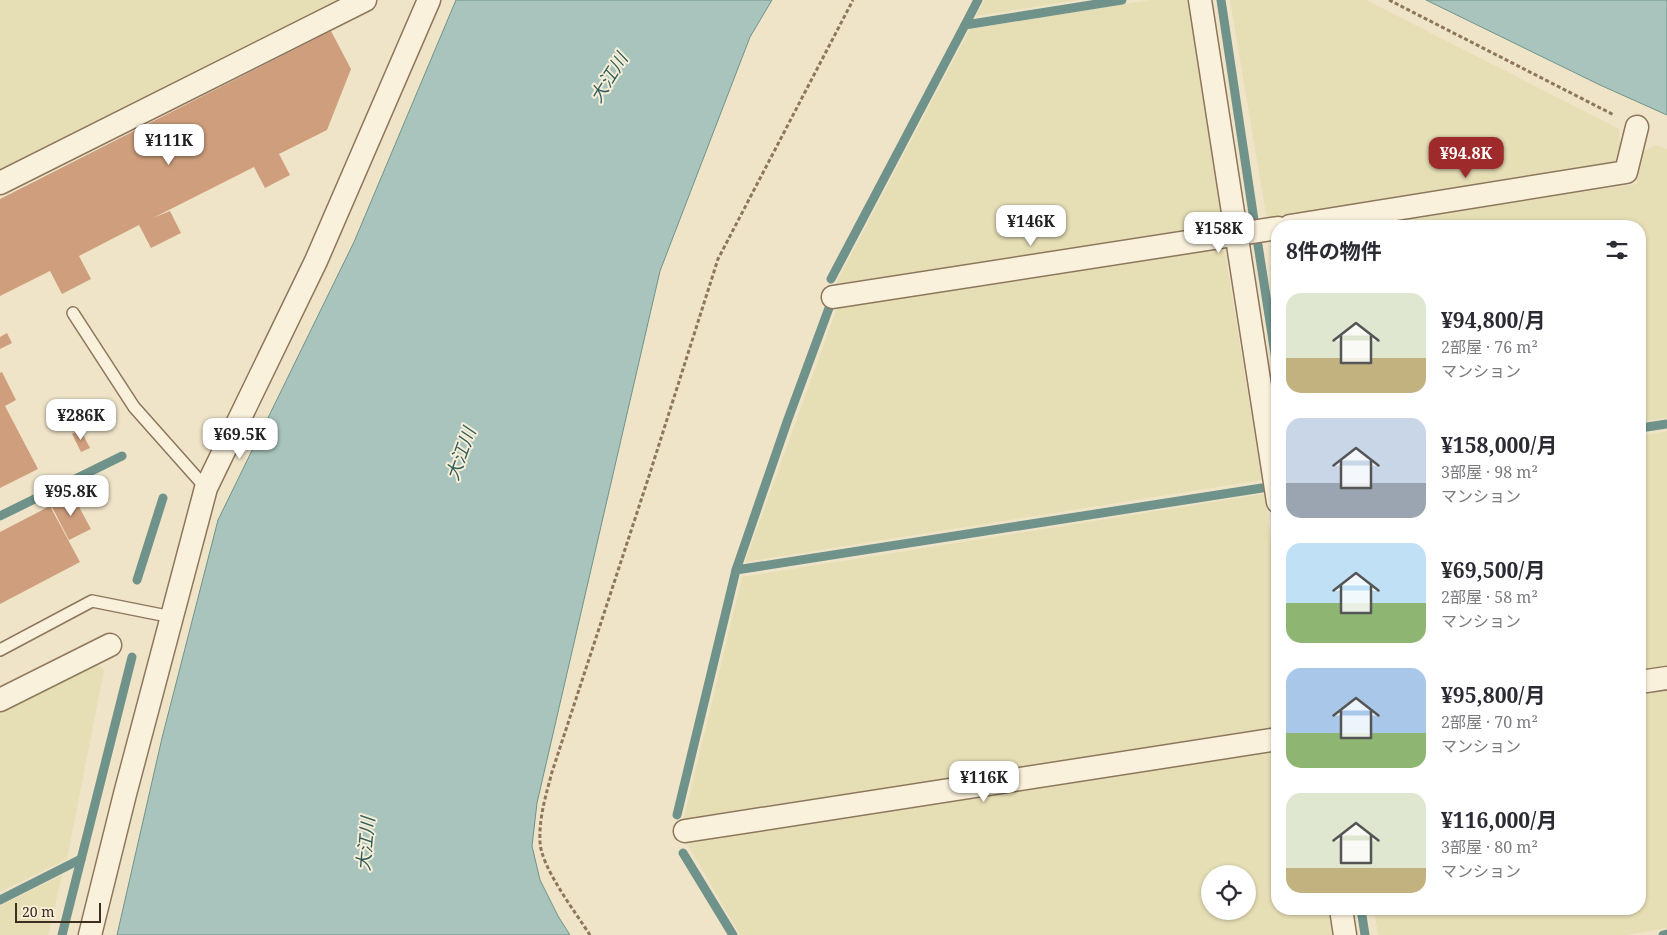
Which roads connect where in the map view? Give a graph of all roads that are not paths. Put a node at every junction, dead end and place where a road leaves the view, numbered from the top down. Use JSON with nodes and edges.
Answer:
{"nodes":[{"id":1,"x":365,"y":0,"type":"edge"},
{"id":2,"x":429,"y":0,"type":"edge"},
{"id":3,"x":1200,"y":0,"type":"edge"},
{"id":4,"x":1637,"y":128,"type":"road end"},
{"id":5,"x":0,"y":183,"type":"edge"},
{"id":6,"x":1327,"y":220,"type":"edge"},
{"id":7,"x":1271,"y":229,"type":"edge"},
{"id":8,"x":1235,"y":235,"type":"junction"},
{"id":9,"x":833,"y":297,"type":"dead end"},
{"id":10,"x":73,"y":313,"type":"dead end"},
{"id":11,"x":1271,"y":459,"type":"edge"},
{"id":12,"x":206,"y":488,"type":"junction"},
{"id":13,"x":172,"y":617,"type":"junction"},
{"id":14,"x":110,"y":645,"type":"dead end"},
{"id":15,"x":0,"y":650,"type":"edge"},
{"id":16,"x":1667,"y":678,"type":"edge"},
{"id":17,"x":1646,"y":681,"type":"edge"},
{"id":18,"x":0,"y":700,"type":"edge"},
{"id":19,"x":1271,"y":740,"type":"edge"},
{"id":20,"x":685,"y":831,"type":"dead end"},
{"id":21,"x":1342,"y":915,"type":"edge"},
{"id":22,"x":90,"y":935,"type":"edge"},
{"id":23,"x":1345,"y":935,"type":"edge"}],
"edges":[{"from":1,"to":5,"type":"street"},
{"from":2,"to":12,"type":"street"},
{"from":3,"to":8,"type":"street"},
{"from":4,"to":6,"type":"street"},
{"from":7,"to":8,"type":"street"},
{"from":8,"to":9,"type":"street"},
{"from":8,"to":11,"type":"street"},
{"from":10,"to":12,"type":"lane"},
{"from":12,"to":13,"type":"street"},
{"from":13,"to":15,"type":"lane"},
{"from":13,"to":22,"type":"street"},
{"from":14,"to":18,"type":"street"},
{"from":16,"to":17,"type":"street"},
{"from":19,"to":20,"type":"street"},
{"from":21,"to":23,"type":"street"}]}
